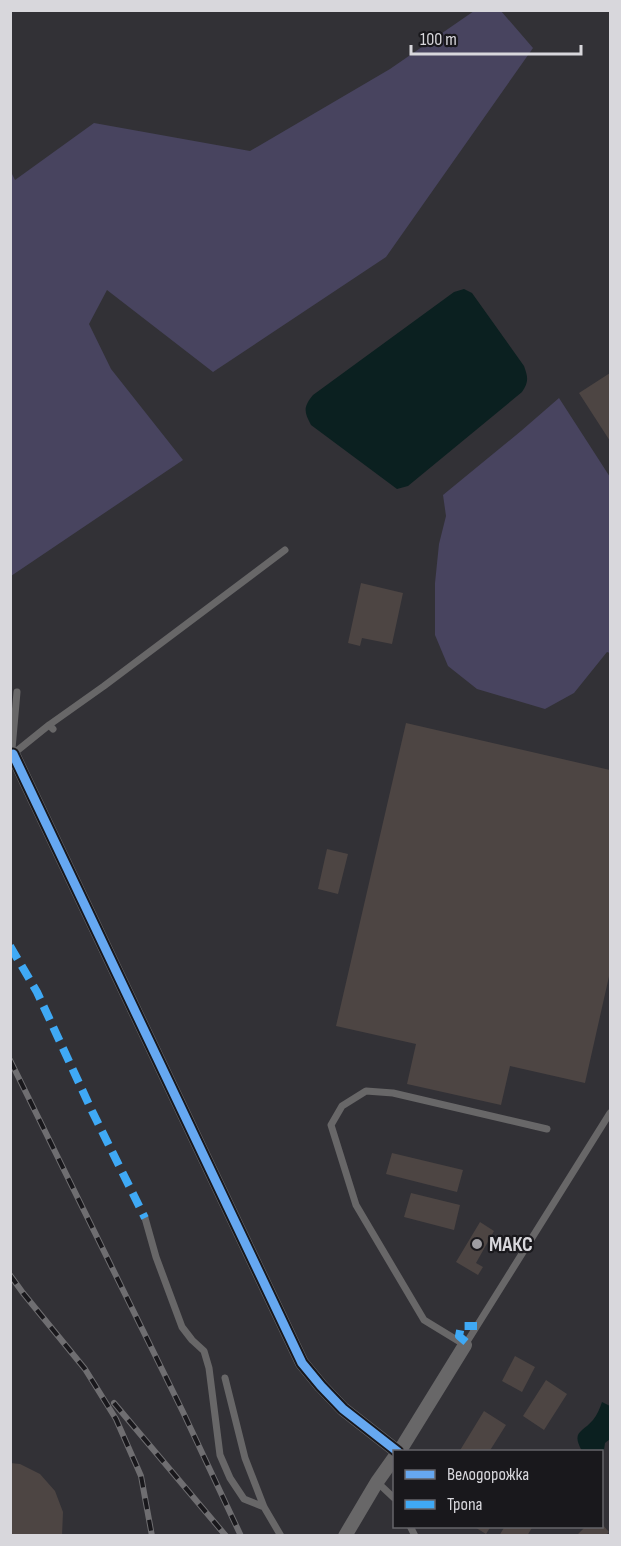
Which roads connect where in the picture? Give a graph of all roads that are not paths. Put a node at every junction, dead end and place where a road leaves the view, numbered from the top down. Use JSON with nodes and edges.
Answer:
{"nodes":[{"id":1,"x":285,"y":550,"type":"dead end"},
{"id":2,"x":17,"y":692,"type":"dead end"},
{"id":3,"x":12,"y":751,"type":"edge"},
{"id":4,"x":610,"y":1113,"type":"edge"},
{"id":5,"x":547,"y":1129,"type":"dead end"},
{"id":6,"x":145,"y":1218,"type":"dead end"},
{"id":7,"x":465,"y":1345,"type":"junction"},
{"id":8,"x":225,"y":1378,"type":"dead end"},
{"id":9,"x":396,"y":1450,"type":"edge"},
{"id":10,"x":400,"y":1450,"type":"edge"},
{"id":11,"x":393,"y":1459,"type":"edge"},
{"id":12,"x":377,"y":1482,"type":"junction"},
{"id":13,"x":393,"y":1497,"type":"edge"},
{"id":14,"x":264,"y":1507,"type":"junction"},
{"id":15,"x":281,"y":1536,"type":"edge"},
{"id":16,"x":345,"y":1536,"type":"edge"}],
"edges":[{"from":1,"to":3,"type":"lane"},
{"from":2,"to":3,"type":"lane"},
{"from":3,"to":9,"type":"street"},
{"from":4,"to":7,"type":"lane"},
{"from":5,"to":7,"type":"lane"},
{"from":6,"to":14,"type":"lane"},
{"from":7,"to":10,"type":"street"},
{"from":8,"to":14,"type":"lane"},
{"from":11,"to":12,"type":"street"},
{"from":12,"to":13,"type":"lane"},
{"from":12,"to":16,"type":"street"},
{"from":14,"to":15,"type":"lane"}]}
